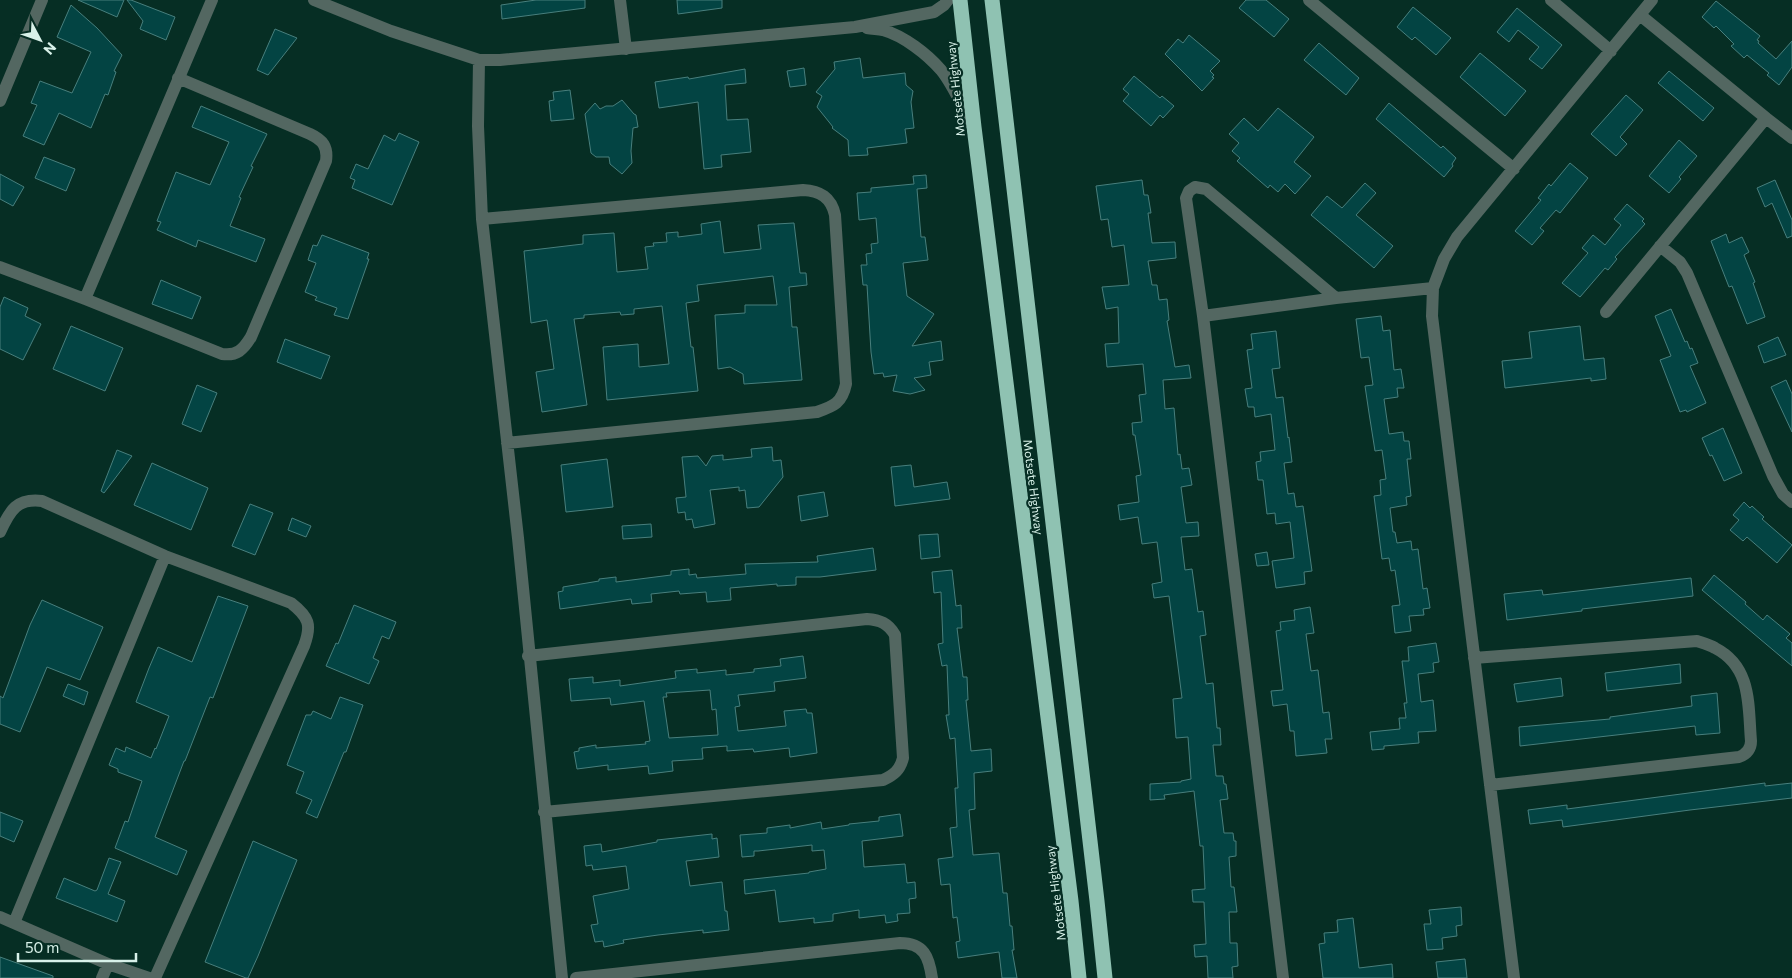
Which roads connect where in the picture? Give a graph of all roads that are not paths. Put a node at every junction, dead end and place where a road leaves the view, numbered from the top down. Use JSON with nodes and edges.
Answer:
{"nodes":[{"id":1,"x":42,"y":0,"type":"edge"},
{"id":2,"x":212,"y":0,"type":"edge"},
{"id":3,"x":314,"y":0,"type":"edge"},
{"id":4,"x":620,"y":0,"type":"edge"},
{"id":5,"x":948,"y":0,"type":"edge"},
{"id":6,"x":960,"y":0,"type":"edge"},
{"id":7,"x":992,"y":0,"type":"edge"},
{"id":8,"x":1309,"y":0,"type":"edge"},
{"id":9,"x":1551,"y":0,"type":"edge"},
{"id":10,"x":1652,"y":0,"type":"edge"},
{"id":11,"x":1640,"y":15,"type":"junction"},
{"id":12,"x":855,"y":27,"type":"junction"},
{"id":13,"x":626,"y":49,"type":"junction"},
{"id":14,"x":1611,"y":51,"type":"junction"},
{"id":15,"x":478,"y":60,"type":"junction"},
{"id":16,"x":178,"y":78,"type":"junction"},
{"id":17,"x":0,"y":101,"type":"edge"},
{"id":18,"x":1766,"y":118,"type":"junction"},
{"id":19,"x":974,"y":127,"type":"junction"},
{"id":20,"x":1792,"y":138,"type":"edge"},
{"id":21,"x":1514,"y":169,"type":"junction"},
{"id":22,"x":482,"y":219,"type":"junction"},
{"id":23,"x":1660,"y":246,"type":"junction"},
{"id":24,"x":0,"y":268,"type":"edge"},
{"id":25,"x":1433,"y":288,"type":"junction"},
{"id":26,"x":1336,"y":298,"type":"junction"},
{"id":27,"x":85,"y":299,"type":"junction"},
{"id":28,"x":1606,"y":312,"type":"dead end"},
{"id":29,"x":1203,"y":316,"type":"junction"},
{"id":30,"x":507,"y":443,"type":"junction"},
{"id":31,"x":1792,"y":502,"type":"edge"},
{"id":32,"x":0,"y":532,"type":"edge"},
{"id":33,"x":165,"y":556,"type":"junction"},
{"id":34,"x":528,"y":656,"type":"junction"},
{"id":35,"x":1474,"y":658,"type":"junction"},
{"id":36,"x":1490,"y":785,"type":"junction"},
{"id":37,"x":544,"y":812,"type":"junction"},
{"id":38,"x":0,"y":917,"type":"edge"},
{"id":39,"x":14,"y":923,"type":"junction"},
{"id":40,"x":108,"y":964,"type":"junction"},
{"id":41,"x":102,"y":978,"type":"edge"},
{"id":42,"x":149,"y":978,"type":"edge"},
{"id":43,"x":155,"y":978,"type":"edge"},
{"id":44,"x":562,"y":978,"type":"edge"},
{"id":45,"x":576,"y":978,"type":"edge"},
{"id":46,"x":932,"y":978,"type":"edge"},
{"id":47,"x":1079,"y":978,"type":"edge"},
{"id":48,"x":1105,"y":978,"type":"edge"},
{"id":49,"x":1283,"y":978,"type":"edge"},
{"id":50,"x":1514,"y":978,"type":"edge"}],
"edges":[{"from":1,"to":17,"type":"street"},
{"from":2,"to":16,"type":"street"},
{"from":3,"to":15,"type":"street"},
{"from":4,"to":13,"type":"street"},
{"from":5,"to":12,"type":"street"},
{"from":6,"to":19,"type":"highway","name":"Motsete Highway"},
{"from":7,"to":48,"type":"highway","name":"Motsete Highway"},
{"from":8,"to":21,"type":"street"},
{"from":9,"to":14,"type":"street"},
{"from":10,"to":11,"type":"street"},
{"from":11,"to":14,"type":"street"},
{"from":11,"to":18,"type":"street"},
{"from":12,"to":13,"type":"street"},
{"from":12,"to":19,"type":"street"},
{"from":13,"to":15,"type":"street"},
{"from":14,"to":21,"type":"street"},
{"from":15,"to":22,"type":"street"},
{"from":16,"to":27,"type":"street"},
{"from":16,"to":27,"type":"street"},
{"from":18,"to":20,"type":"street"},
{"from":18,"to":23,"type":"street"},
{"from":19,"to":47,"type":"highway","name":"Motsete Highway"},
{"from":21,"to":25,"type":"street"},
{"from":22,"to":30,"type":"street"},
{"from":22,"to":30,"type":"street"},
{"from":23,"to":28,"type":"street"},
{"from":23,"to":31,"type":"street"},
{"from":24,"to":27,"type":"street"},
{"from":25,"to":26,"type":"street"},
{"from":25,"to":35,"type":"street"},
{"from":26,"to":29,"type":"street"},
{"from":26,"to":29,"type":"street"},
{"from":29,"to":49,"type":"street"},
{"from":30,"to":34,"type":"street"},
{"from":32,"to":33,"type":"street"},
{"from":33,"to":39,"type":"street"},
{"from":33,"to":43,"type":"street"},
{"from":34,"to":37,"type":"street"},
{"from":34,"to":37,"type":"street"},
{"from":35,"to":36,"type":"street"},
{"from":35,"to":36,"type":"street"},
{"from":36,"to":50,"type":"street"},
{"from":37,"to":44,"type":"street"},
{"from":38,"to":39,"type":"street"},
{"from":39,"to":40,"type":"street"},
{"from":40,"to":41,"type":"street"},
{"from":40,"to":42,"type":"street"},
{"from":45,"to":46,"type":"street"}]}
